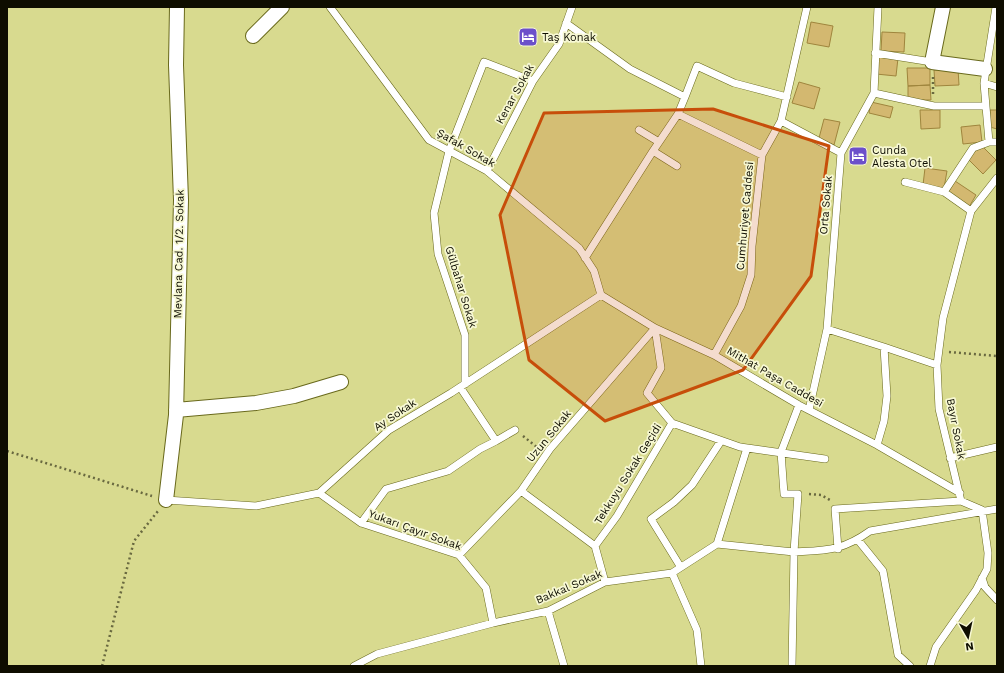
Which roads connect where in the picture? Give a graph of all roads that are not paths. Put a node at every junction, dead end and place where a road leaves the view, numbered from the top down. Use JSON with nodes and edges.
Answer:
{"nodes":[{"id":1,"x":177,"y":7,"type":"edge"},
{"id":2,"x":282,"y":7,"type":"edge"},
{"id":3,"x":330,"y":7,"type":"edge"},
{"id":4,"x":572,"y":7,"type":"edge"},
{"id":5,"x":807,"y":7,"type":"edge"},
{"id":6,"x":878,"y":7,"type":"edge"},
{"id":7,"x":943,"y":7,"type":"edge"},
{"id":8,"x":996,"y":7,"type":"edge"},
{"id":9,"x":566,"y":23,"type":"junction"},
{"id":10,"x":253,"y":36,"type":"dead end"},
{"id":11,"x":989,"y":47,"type":"junction"},
{"id":12,"x":997,"y":47,"type":"edge"},
{"id":13,"x":875,"y":53,"type":"junction"},
{"id":14,"x":932,"y":62,"type":"junction"},
{"id":15,"x":984,"y":76,"type":"junction"},
{"id":16,"x":532,"y":81,"type":"junction"},
{"id":17,"x":997,"y":88,"type":"edge"},
{"id":18,"x":874,"y":93,"type":"junction"},
{"id":19,"x":685,"y":97,"type":"junction"},
{"id":20,"x":787,"y":97,"type":"junction"},
{"id":21,"x":986,"y":106,"type":"junction"},
{"id":22,"x":678,"y":114,"type":"junction"},
{"id":23,"x":781,"y":121,"type":"junction"},
{"id":24,"x":639,"y":130,"type":"dead end"},
{"id":25,"x":659,"y":142,"type":"junction"},
{"id":26,"x":989,"y":142,"type":"junction"},
{"id":27,"x":997,"y":142,"type":"edge"},
{"id":28,"x":449,"y":151,"type":"junction"},
{"id":29,"x":653,"y":151,"type":"junction"},
{"id":30,"x":841,"y":153,"type":"junction"},
{"id":31,"x":762,"y":155,"type":"junction"},
{"id":32,"x":677,"y":166,"type":"dead end"},
{"id":33,"x":487,"y":171,"type":"junction"},
{"id":34,"x":997,"y":178,"type":"edge"},
{"id":35,"x":905,"y":182,"type":"dead end"},
{"id":36,"x":944,"y":192,"type":"junction"},
{"id":37,"x":971,"y":210,"type":"junction"},
{"id":38,"x":585,"y":258,"type":"junction"},
{"id":39,"x":601,"y":295,"type":"junction"},
{"id":40,"x":655,"y":328,"type":"junction"},
{"id":41,"x":827,"y":329,"type":"junction"},
{"id":42,"x":884,"y":347,"type":"junction"},
{"id":43,"x":714,"y":355,"type":"junction"},
{"id":44,"x":937,"y":365,"type":"junction"},
{"id":45,"x":341,"y":382,"type":"dead end"},
{"id":46,"x":462,"y":385,"type":"junction"},
{"id":47,"x":799,"y":405,"type":"junction"},
{"id":48,"x":176,"y":410,"type":"junction"},
{"id":49,"x":809,"y":410,"type":"junction"},
{"id":50,"x":672,"y":423,"type":"junction"},
{"id":51,"x":515,"y":430,"type":"road end"},
{"id":52,"x":496,"y":441,"type":"junction"},
{"id":53,"x":721,"y":441,"type":"junction"},
{"id":54,"x":877,"y":445,"type":"junction"},
{"id":55,"x":997,"y":447,"type":"edge"},
{"id":56,"x":747,"y":448,"type":"junction"},
{"id":57,"x":781,"y":452,"type":"junction"},
{"id":58,"x":950,"y":458,"type":"junction"},
{"id":59,"x":825,"y":459,"type":"dead end"},
{"id":60,"x":521,"y":491,"type":"junction"},
{"id":61,"x":319,"y":493,"type":"junction"},
{"id":62,"x":960,"y":493,"type":"junction"},
{"id":63,"x":166,"y":500,"type":"joint"},
{"id":64,"x":961,"y":501,"type":"junction"},
{"id":65,"x":997,"y":509,"type":"edge"},
{"id":66,"x":982,"y":510,"type":"junction"},
{"id":67,"x":362,"y":522,"type":"junction"},
{"id":68,"x":858,"y":540,"type":"junction"},
{"id":69,"x":717,"y":544,"type":"junction"},
{"id":70,"x":595,"y":546,"type":"junction"},
{"id":71,"x":838,"y":549,"type":"junction"},
{"id":72,"x":794,"y":552,"type":"junction"},
{"id":73,"x":459,"y":555,"type":"junction"},
{"id":74,"x":680,"y":566,"type":"junction"},
{"id":75,"x":672,"y":573,"type":"junction"},
{"id":76,"x":982,"y":578,"type":"junction"},
{"id":77,"x":605,"y":582,"type":"junction"},
{"id":78,"x":997,"y":600,"type":"edge"},
{"id":79,"x":548,"y":611,"type":"junction"},
{"id":80,"x":493,"y":623,"type":"junction"},
{"id":81,"x":354,"y":666,"type":"edge"},
{"id":82,"x":564,"y":666,"type":"edge"},
{"id":83,"x":701,"y":666,"type":"edge"},
{"id":84,"x":792,"y":666,"type":"edge"},
{"id":85,"x":910,"y":666,"type":"edge"},
{"id":86,"x":930,"y":666,"type":"edge"}],
"edges":[{"from":1,"to":48,"type":"street","name":"Mevlana Cad. 1/2. Sokak"},
{"from":2,"to":10,"type":"street"},
{"from":3,"to":28,"type":"lane","name":"Şafak Sokak"},
{"from":4,"to":9,"type":"lane","name":"Kenar Sokak"},
{"from":5,"to":20,"type":"lane","name":"Cumhuriyet Caddesi"},
{"from":6,"to":13,"type":"lane","name":"Orta Sokak"},
{"from":7,"to":14,"type":"street"},
{"from":8,"to":11,"type":"lane"},
{"from":9,"to":16,"type":"lane","name":"Kenar Sokak"},
{"from":9,"to":19,"type":"lane"},
{"from":11,"to":12,"type":"lane"},
{"from":11,"to":15,"type":"lane"},
{"from":13,"to":14,"type":"lane"},
{"from":13,"to":18,"type":"lane","name":"Orta Sokak"},
{"from":14,"to":15,"type":"street"},
{"from":15,"to":17,"type":"lane"},
{"from":15,"to":21,"type":"lane"},
{"from":16,"to":28,"type":"lane","name":"Gülbahar Sokak"},
{"from":16,"to":33,"type":"lane","name":"Kenar Sokak"},
{"from":18,"to":21,"type":"lane"},
{"from":18,"to":30,"type":"lane","name":"Orta Sokak"},
{"from":19,"to":20,"type":"lane"},
{"from":19,"to":22,"type":"lane"},
{"from":20,"to":23,"type":"lane","name":"Cumhuriyet Caddesi"},
{"from":21,"to":26,"type":"lane"},
{"from":22,"to":25,"type":"lane"},
{"from":22,"to":31,"type":"lane"},
{"from":23,"to":30,"type":"lane"},
{"from":23,"to":31,"type":"lane","name":"Cumhuriyet Caddesi"},
{"from":24,"to":25,"type":"lane"},
{"from":25,"to":29,"type":"lane"},
{"from":26,"to":27,"type":"lane"},
{"from":26,"to":36,"type":"lane"},
{"from":28,"to":33,"type":"lane","name":"Şafak Sokak"},
{"from":28,"to":46,"type":"lane","name":"Gülbahar Sokak"},
{"from":29,"to":32,"type":"lane"},
{"from":29,"to":38,"type":"lane"},
{"from":30,"to":41,"type":"lane","name":"Orta Sokak"},
{"from":31,"to":43,"type":"lane","name":"Cumhuriyet Caddesi"},
{"from":33,"to":38,"type":"lane","name":"Şafak Sokak"},
{"from":34,"to":37,"type":"lane","name":"Bayır Sokak"},
{"from":35,"to":36,"type":"lane"},
{"from":36,"to":37,"type":"lane"},
{"from":37,"to":44,"type":"lane","name":"Bayır Sokak"},
{"from":38,"to":39,"type":"lane","name":"Şafak Sokak"},
{"from":39,"to":40,"type":"lane","name":"Mithat Paşa Caddesi"},
{"from":39,"to":46,"type":"lane","name":"Ay Sokak"},
{"from":40,"to":43,"type":"lane","name":"Mithat Paşa Caddesi"},
{"from":40,"to":50,"type":"lane","name":"Tekkuyu Sokak Geçidi"},
{"from":40,"to":60,"type":"lane","name":"Uzun Sokak"},
{"from":41,"to":42,"type":"lane"},
{"from":41,"to":49,"type":"lane","name":"Orta Sokak"},
{"from":42,"to":44,"type":"lane"},
{"from":42,"to":54,"type":"lane"},
{"from":43,"to":47,"type":"lane","name":"Mithat Paşa Caddesi"},
{"from":44,"to":58,"type":"lane","name":"Bayır Sokak"},
{"from":45,"to":48,"type":"street"},
{"from":46,"to":52,"type":"lane"},
{"from":46,"to":61,"type":"lane","name":"Ay Sokak"},
{"from":47,"to":49,"type":"lane","name":"Mithat Paşa Caddesi"},
{"from":47,"to":57,"type":"lane"},
{"from":48,"to":63,"type":"street","name":"Mevlana Cad. 1/2. Sokak"},
{"from":49,"to":54,"type":"lane","name":"Mithat Paşa Caddesi"},
{"from":50,"to":53,"type":"lane"},
{"from":50,"to":70,"type":"lane","name":"Tekkuyu Sokak Geçidi"},
{"from":51,"to":52,"type":"lane"},
{"from":52,"to":67,"type":"lane"},
{"from":53,"to":56,"type":"lane"},
{"from":53,"to":74,"type":"lane"},
{"from":54,"to":62,"type":"lane","name":"Mithat Paşa Caddesi"},
{"from":55,"to":58,"type":"lane"},
{"from":56,"to":57,"type":"lane"},
{"from":56,"to":69,"type":"lane"},
{"from":57,"to":59,"type":"lane"},
{"from":57,"to":72,"type":"lane"},
{"from":58,"to":62,"type":"lane","name":"Bayır Sokak"},
{"from":60,"to":70,"type":"lane"},
{"from":60,"to":73,"type":"lane","name":"Uzun Sokak"},
{"from":61,"to":63,"type":"lane"},
{"from":61,"to":67,"type":"lane","name":"Yukarı Çayır Sokak"},
{"from":62,"to":64,"type":"lane","name":"Bayır Sokak"},
{"from":64,"to":66,"type":"lane"},
{"from":64,"to":71,"type":"lane"},
{"from":65,"to":66,"type":"lane"},
{"from":66,"to":68,"type":"lane"},
{"from":66,"to":76,"type":"lane"},
{"from":67,"to":73,"type":"lane","name":"Yukarı Çayır Sokak"},
{"from":68,"to":71,"type":"lane"},
{"from":68,"to":85,"type":"lane"},
{"from":69,"to":72,"type":"lane"},
{"from":69,"to":74,"type":"lane"},
{"from":70,"to":77,"type":"lane"},
{"from":71,"to":72,"type":"lane"},
{"from":72,"to":84,"type":"lane"},
{"from":73,"to":80,"type":"lane","name":"Yukarı Çayır Sokak"},
{"from":74,"to":75,"type":"lane"},
{"from":75,"to":77,"type":"lane","name":"Bakkal Sokak"},
{"from":75,"to":83,"type":"lane"},
{"from":76,"to":78,"type":"lane"},
{"from":76,"to":86,"type":"lane"},
{"from":77,"to":79,"type":"lane","name":"Bakkal Sokak"},
{"from":79,"to":80,"type":"lane","name":"Bakkal Sokak"},
{"from":79,"to":82,"type":"lane"},
{"from":80,"to":81,"type":"lane","name":"Bakkal Sokak"}]}
